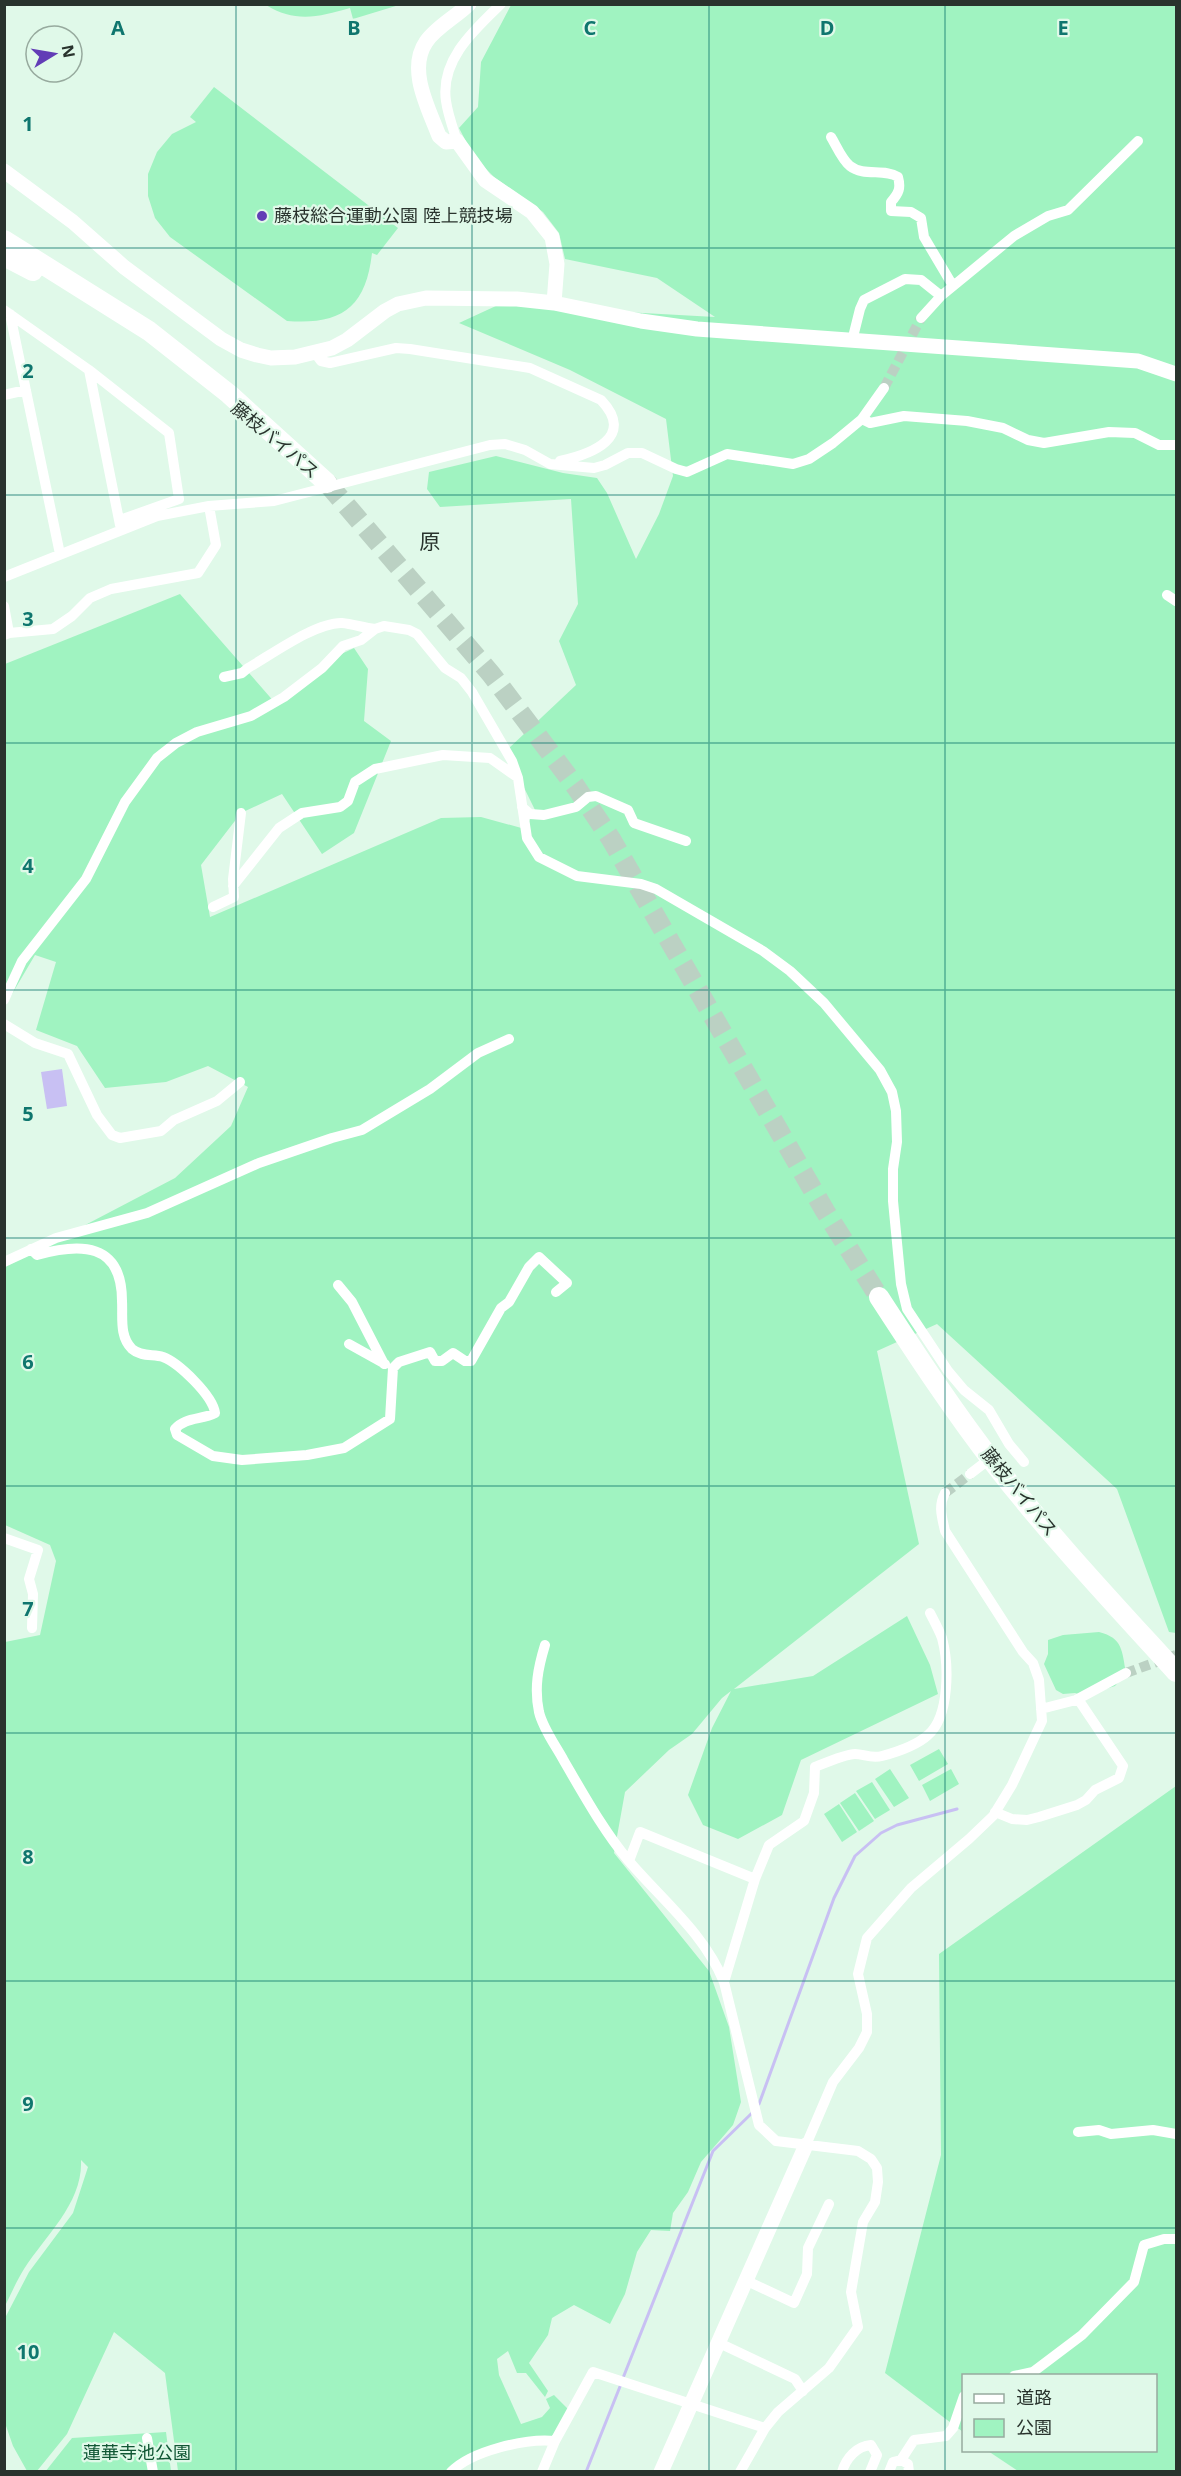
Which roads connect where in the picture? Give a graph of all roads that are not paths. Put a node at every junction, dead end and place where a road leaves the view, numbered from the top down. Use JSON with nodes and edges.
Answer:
{"nodes":[{"id":1,"x":469,"y":4,"type":"edge"},
{"id":2,"x":501,"y":4,"type":"edge"},
{"id":3,"x":831,"y":137,"type":"dead end"},
{"id":4,"x":457,"y":141,"type":"junction"},
{"id":5,"x":1138,"y":141,"type":"dead end"},
{"id":6,"x":4,"y":171,"type":"edge"},
{"id":7,"x":4,"y":240,"type":"edge"},
{"id":8,"x":4,"y":256,"type":"edge"},
{"id":9,"x":953,"y":286,"type":"junction"},
{"id":10,"x":941,"y":296,"type":"junction"},
{"id":11,"x":554,"y":303,"type":"junction"},
{"id":12,"x":7,"y":312,"type":"edge"},
{"id":13,"x":921,"y":318,"type":"tunnel mouth"},
{"id":14,"x":852,"y":341,"type":"junction"},
{"id":15,"x":315,"y":353,"type":"junction"},
{"id":16,"x":89,"y":370,"type":"junction"},
{"id":17,"x":1176,"y":374,"type":"edge"},
{"id":18,"x":884,"y":388,"type":"tunnel mouth"},
{"id":19,"x":26,"y":390,"type":"junction"},
{"id":20,"x":4,"y":395,"type":"edge"},
{"id":21,"x":862,"y":419,"type":"junction"},
{"id":22,"x":1176,"y":445,"type":"edge"},
{"id":23,"x":550,"y":464,"type":"junction"},
{"id":24,"x":209,"y":506,"type":"junction"},
{"id":25,"x":121,"y":526,"type":"junction"},
{"id":26,"x":60,"y":554,"type":"junction"},
{"id":27,"x":4,"y":577,"type":"edge"},
{"id":28,"x":4,"y":606,"type":"edge"},
{"id":29,"x":375,"y":629,"type":"junction"},
{"id":30,"x":7,"y":634,"type":"edge"},
{"id":31,"x":224,"y":677,"type":"dead end"},
{"id":32,"x":518,"y":778,"type":"junction"},
{"id":33,"x":522,"y":807,"type":"junction"},
{"id":34,"x":241,"y":813,"type":"dead end"},
{"id":35,"x":686,"y":841,"type":"dead end"},
{"id":36,"x":233,"y":886,"type":"junction"},
{"id":37,"x":213,"y":906,"type":"dead end"},
{"id":38,"x":4,"y":1000,"type":"edge"},
{"id":39,"x":4,"y":1024,"type":"edge"},
{"id":40,"x":509,"y":1039,"type":"dead end"},
{"id":41,"x":240,"y":1082,"type":"dead end"},
{"id":42,"x":31,"y":1249,"type":"junction"},
{"id":43,"x":4,"y":1262,"type":"edge"},
{"id":44,"x":338,"y":1285,"type":"dead end"},
{"id":45,"x":556,"y":1292,"type":"dead end"},
{"id":46,"x":879,"y":1297,"type":"tunnel mouth"},
{"id":47,"x":349,"y":1344,"type":"dead end"},
{"id":48,"x":388,"y":1366,"type":"junction"},
{"id":49,"x":1024,"y":1462,"type":"dead end"},
{"id":50,"x":983,"y":1464,"type":"dead end"},
{"id":51,"x":970,"y":1474,"type":"tunnel mouth"},
{"id":52,"x":945,"y":1493,"type":"dead end"},
{"id":53,"x":4,"y":1538,"type":"edge"},
{"id":54,"x":930,"y":1613,"type":"dead end"},
{"id":55,"x":32,"y":1628,"type":"dead end"},
{"id":56,"x":545,"y":1645,"type":"dead end"},
{"id":57,"x":1176,"y":1672,"type":"edge"},
{"id":58,"x":1126,"y":1673,"type":"tunnel mouth"},
{"id":59,"x":1078,"y":1699,"type":"junction"},
{"id":60,"x":1041,"y":1709,"type":"junction"},
{"id":61,"x":995,"y":1812,"type":"junction"},
{"id":62,"x":629,"y":1861,"type":"junction"},
{"id":63,"x":755,"y":1878,"type":"junction"},
{"id":64,"x":724,"y":1982,"type":"junction"},
{"id":65,"x":1078,"y":2132,"type":"dead end"},
{"id":66,"x":1176,"y":2134,"type":"edge"},
{"id":67,"x":806,"y":2145,"type":"junction"},
{"id":68,"x":829,"y":2204,"type":"dead end"},
{"id":69,"x":1176,"y":2239,"type":"edge"},
{"id":70,"x":745,"y":2280,"type":"junction"},
{"id":71,"x":717,"y":2342,"type":"junction"},
{"id":72,"x":1024,"y":2374,"type":"edge"},
{"id":73,"x":803,"y":2391,"type":"junction"},
{"id":74,"x":962,"y":2399,"type":"edge"},
{"id":75,"x":689,"y":2404,"type":"junction"},
{"id":76,"x":765,"y":2428,"type":"junction"},
{"id":77,"x":147,"y":2438,"type":"dead end"},
{"id":78,"x":555,"y":2441,"type":"junction"},
{"id":79,"x":902,"y":2460,"type":"junction"},
{"id":80,"x":153,"y":2472,"type":"edge"},
{"id":81,"x":451,"y":2472,"type":"edge"},
{"id":82,"x":542,"y":2472,"type":"edge"},
{"id":83,"x":661,"y":2472,"type":"edge"},
{"id":84,"x":740,"y":2472,"type":"edge"},
{"id":85,"x":843,"y":2472,"type":"edge"},
{"id":86,"x":870,"y":2472,"type":"edge"},
{"id":87,"x":889,"y":2472,"type":"edge"},
{"id":88,"x":909,"y":2472,"type":"edge"}],
"edges":[{"from":1,"to":4,"type":"street"},
{"from":2,"to":4,"type":"street"},
{"from":3,"to":9,"type":"street"},
{"from":4,"to":11,"type":"street"},
{"from":5,"to":9,"type":"street"},
{"from":6,"to":15,"type":"street"},
{"from":7,"to":8,"type":"highway","name":"藤枝バイパス"},
{"from":9,"to":10,"type":"street"},
{"from":10,"to":13,"type":"street"},
{"from":10,"to":14,"type":"street"},
{"from":11,"to":14,"type":"street"},
{"from":11,"to":15,"type":"street"},
{"from":12,"to":16,"type":"street"},
{"from":12,"to":19,"type":"street"},
{"from":14,"to":17,"type":"street"},
{"from":15,"to":23,"type":"street"},
{"from":16,"to":25,"type":"street"},
{"from":16,"to":25,"type":"street"},
{"from":18,"to":21,"type":"street"},
{"from":19,"to":20,"type":"street"},
{"from":19,"to":26,"type":"street"},
{"from":21,"to":22,"type":"street"},
{"from":21,"to":23,"type":"street"},
{"from":23,"to":24,"type":"street"},
{"from":24,"to":25,"type":"street"},
{"from":24,"to":30,"type":"street"},
{"from":25,"to":26,"type":"street"},
{"from":26,"to":27,"type":"street"},
{"from":28,"to":30,"type":"street"},
{"from":29,"to":31,"type":"street"},
{"from":29,"to":32,"type":"street"},
{"from":29,"to":38,"type":"street"},
{"from":32,"to":33,"type":"street"},
{"from":32,"to":36,"type":"street"},
{"from":33,"to":35,"type":"street"},
{"from":33,"to":49,"type":"street"},
{"from":34,"to":36,"type":"street"},
{"from":36,"to":37,"type":"street"},
{"from":39,"to":41,"type":"street"},
{"from":40,"to":42,"type":"street"},
{"from":42,"to":43,"type":"street"},
{"from":42,"to":48,"type":"street"},
{"from":44,"to":48,"type":"street"},
{"from":45,"to":48,"type":"street"},
{"from":46,"to":57,"type":"highway","name":"藤枝バイパス"},
{"from":47,"to":48,"type":"street"},
{"from":50,"to":51,"type":"street"},
{"from":52,"to":60,"type":"street"},
{"from":53,"to":55,"type":"street"},
{"from":54,"to":63,"type":"street"},
{"from":56,"to":62,"type":"street"},
{"from":58,"to":59,"type":"street"},
{"from":59,"to":60,"type":"street"},
{"from":59,"to":61,"type":"street"},
{"from":60,"to":61,"type":"street"},
{"from":61,"to":67,"type":"street"},
{"from":62,"to":63,"type":"street"},
{"from":62,"to":64,"type":"street"},
{"from":63,"to":64,"type":"street"},
{"from":64,"to":67,"type":"street"},
{"from":65,"to":66,"type":"street"},
{"from":67,"to":70,"type":"street"},
{"from":67,"to":73,"type":"street"},
{"from":68,"to":70,"type":"street"},
{"from":69,"to":72,"type":"street"},
{"from":70,"to":71,"type":"street"},
{"from":71,"to":73,"type":"street"},
{"from":71,"to":75,"type":"street"},
{"from":73,"to":76,"type":"street"},
{"from":74,"to":79,"type":"street"},
{"from":75,"to":76,"type":"street"},
{"from":75,"to":78,"type":"street"},
{"from":75,"to":83,"type":"street"},
{"from":76,"to":84,"type":"street"},
{"from":77,"to":80,"type":"street"},
{"from":78,"to":81,"type":"street"},
{"from":78,"to":82,"type":"street"},
{"from":79,"to":87,"type":"street"},
{"from":79,"to":88,"type":"street"},
{"from":85,"to":86,"type":"street"}]}
